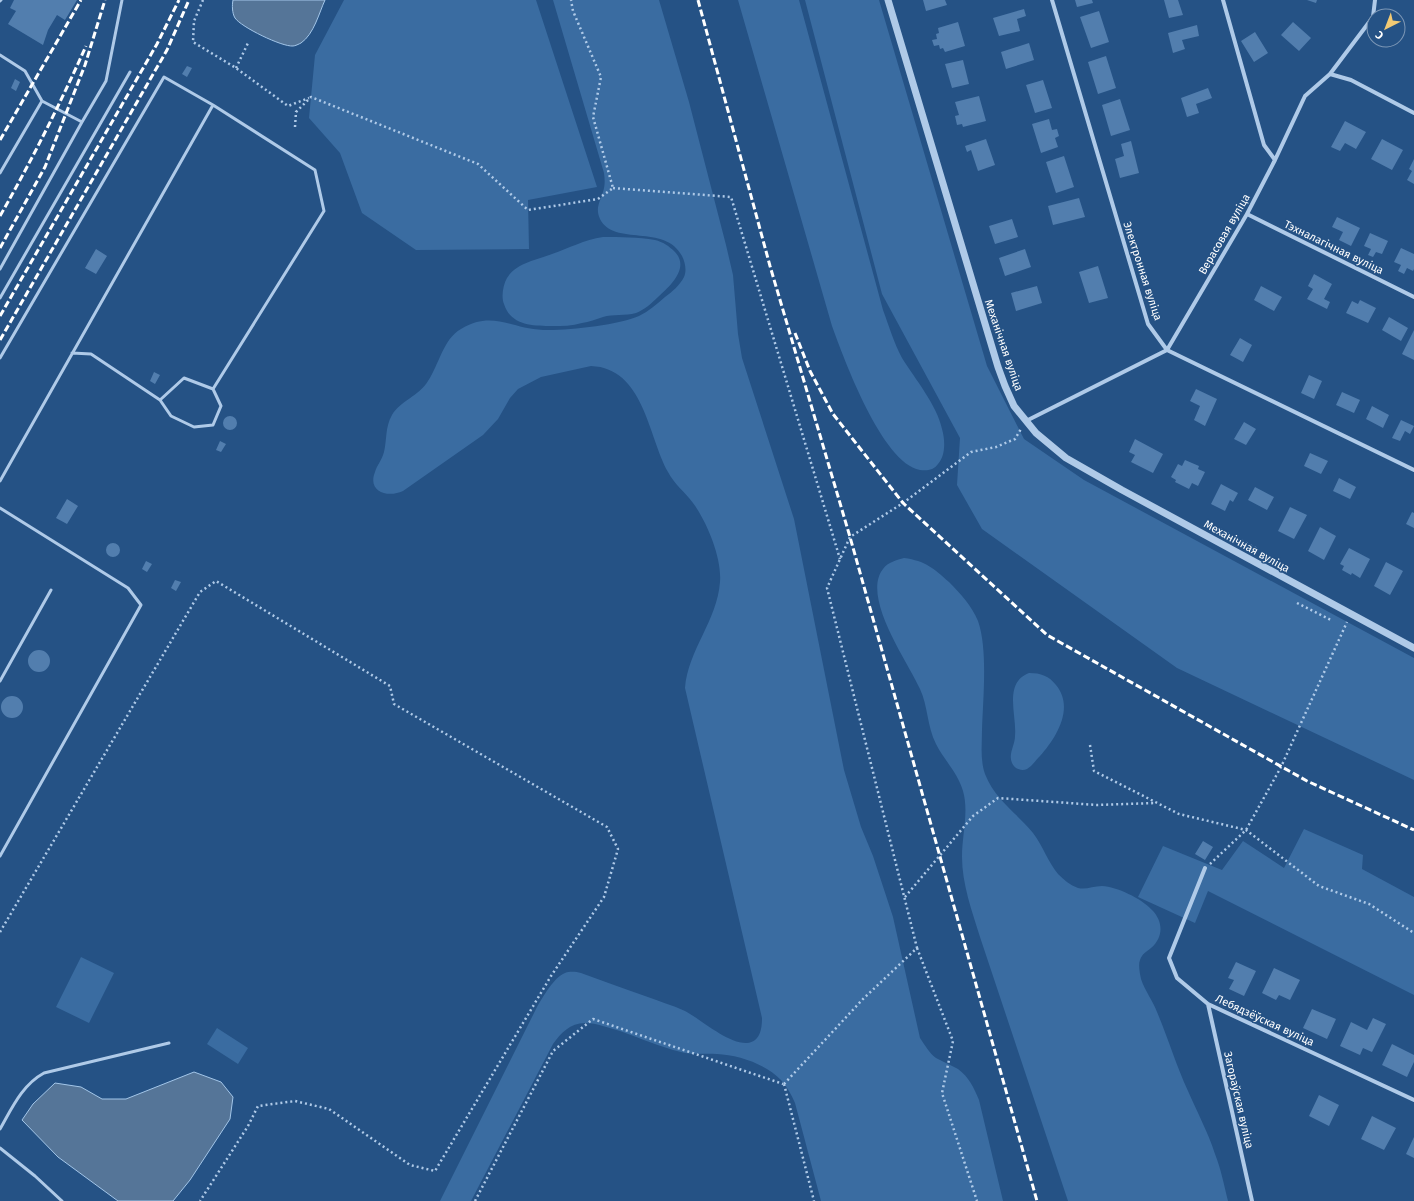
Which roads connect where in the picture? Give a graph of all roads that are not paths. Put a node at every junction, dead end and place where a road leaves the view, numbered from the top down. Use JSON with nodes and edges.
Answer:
{"nodes":[{"id":1,"x":122,"y":0,"type":"edge"},
{"id":2,"x":888,"y":0,"type":"edge"},
{"id":3,"x":1052,"y":0,"type":"edge"},
{"id":4,"x":1223,"y":0,"type":"edge"},
{"id":5,"x":1375,"y":0,"type":"edge"},
{"id":6,"x":0,"y":55,"type":"edge"},
{"id":7,"x":130,"y":72,"type":"dead end"},
{"id":8,"x":1330,"y":74,"type":"junction"},
{"id":9,"x":42,"y":101,"type":"junction"},
{"id":10,"x":213,"y":105,"type":"junction"},
{"id":11,"x":1414,"y":113,"type":"edge"},
{"id":12,"x":82,"y":122,"type":"junction"},
{"id":13,"x":1275,"y":160,"type":"junction"},
{"id":14,"x":0,"y":173,"type":"edge"},
{"id":15,"x":1247,"y":214,"type":"junction"},
{"id":16,"x":0,"y":269,"type":"edge"},
{"id":17,"x":1414,"y":297,"type":"edge"},
{"id":18,"x":0,"y":298,"type":"edge"},
{"id":19,"x":1167,"y":350,"type":"junction"},
{"id":20,"x":72,"y":354,"type":"junction"},
{"id":21,"x":0,"y":358,"type":"edge"},
{"id":22,"x":213,"y":390,"type":"junction"},
{"id":23,"x":160,"y":400,"type":"junction"},
{"id":24,"x":1026,"y":421,"type":"junction"},
{"id":25,"x":1414,"y":470,"type":"edge"},
{"id":26,"x":0,"y":481,"type":"edge"},
{"id":27,"x":0,"y":508,"type":"edge"},
{"id":28,"x":51,"y":590,"type":"dead end"},
{"id":29,"x":1414,"y":648,"type":"edge"},
{"id":30,"x":0,"y":681,"type":"edge"},
{"id":31,"x":0,"y":856,"type":"edge"},
{"id":32,"x":1205,"y":868,"type":"road end"},
{"id":33,"x":1208,"y":1004,"type":"junction"},
{"id":34,"x":169,"y":1043,"type":"dead end"},
{"id":35,"x":1414,"y":1100,"type":"edge"},
{"id":36,"x":0,"y":1129,"type":"edge"},
{"id":37,"x":0,"y":1148,"type":"edge"},
{"id":38,"x":62,"y":1201,"type":"edge"},
{"id":39,"x":1252,"y":1201,"type":"edge"}],
"edges":[{"from":1,"to":12,"type":"lane"},
{"from":2,"to":24,"type":"street","name":"Механічная вуліца"},
{"from":3,"to":19,"type":"street","name":"Электронная вуліца"},
{"from":4,"to":13,"type":"street"},
{"from":5,"to":8,"type":"street","name":"Верасовая вуліца"},
{"from":6,"to":9,"type":"lane"},
{"from":7,"to":18,"type":"lane"},
{"from":8,"to":11,"type":"street"},
{"from":8,"to":13,"type":"street","name":"Верасовая вуліца"},
{"from":9,"to":12,"type":"lane"},
{"from":9,"to":14,"type":"lane"},
{"from":10,"to":20,"type":"lane"},
{"from":10,"to":21,"type":"lane"},
{"from":10,"to":22,"type":"lane"},
{"from":12,"to":16,"type":"lane"},
{"from":13,"to":15,"type":"street","name":"Верасовая вуліца"},
{"from":15,"to":17,"type":"street","name":"Тэхналагічная вуліца"},
{"from":15,"to":19,"type":"street","name":"Верасовая вуліца"},
{"from":19,"to":24,"type":"street"},
{"from":19,"to":25,"type":"street","name":"Электронная вуліца"},
{"from":20,"to":23,"type":"lane"},
{"from":20,"to":26,"type":"lane"},
{"from":22,"to":23,"type":"lane"},
{"from":22,"to":23,"type":"lane"},
{"from":24,"to":29,"type":"street","name":"Механічная вуліца"},
{"from":27,"to":31,"type":"lane"},
{"from":28,"to":30,"type":"lane"},
{"from":32,"to":33,"type":"street","name":"Лебядзёўская вуліца"},
{"from":33,"to":35,"type":"street","name":"Лебядзёўская вуліца"},
{"from":33,"to":39,"type":"street","name":"Загораўская вуліца"},
{"from":34,"to":36,"type":"lane"},
{"from":37,"to":38,"type":"lane"}]}
